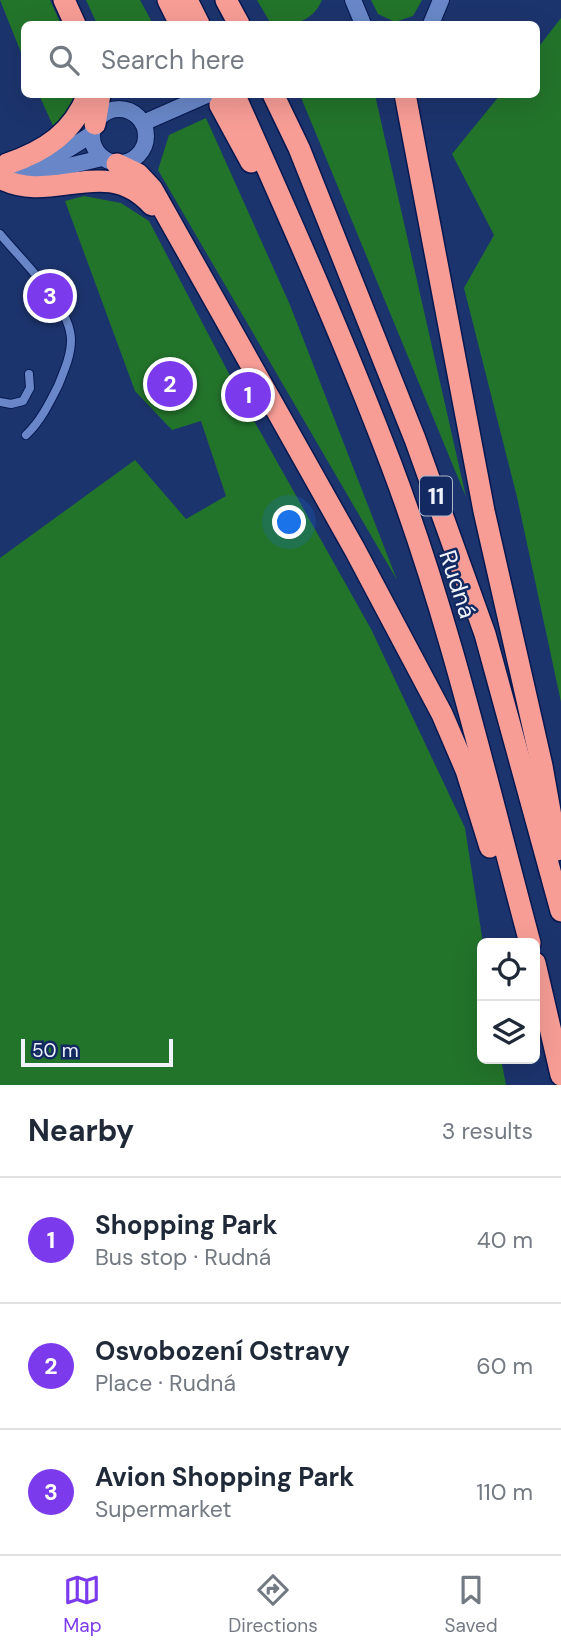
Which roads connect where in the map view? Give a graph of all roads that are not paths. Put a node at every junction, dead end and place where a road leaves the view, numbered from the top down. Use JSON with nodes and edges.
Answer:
{"nodes":[{"id":1,"x":65,"y":0,"type":"edge"},
{"id":2,"x":168,"y":0,"type":"edge"},
{"id":3,"x":187,"y":0,"type":"edge"},
{"id":4,"x":226,"y":0,"type":"edge"},
{"id":5,"x":353,"y":0,"type":"edge"},
{"id":6,"x":441,"y":0,"type":"edge"},
{"id":7,"x":74,"y":21,"type":"edge"},
{"id":8,"x":178,"y":21,"type":"edge"},
{"id":9,"x":198,"y":21,"type":"edge"},
{"id":10,"x":237,"y":21,"type":"edge"},
{"id":11,"x":358,"y":21,"type":"edge"},
{"id":12,"x":431,"y":21,"type":"edge"},
{"id":13,"x":86,"y":98,"type":"edge"},
{"id":14,"x":99,"y":98,"type":"edge"},
{"id":15,"x":275,"y":98,"type":"edge"},
{"id":16,"x":406,"y":98,"type":"edge"},
{"id":17,"x":222,"y":99,"type":"edge"},
{"id":18,"x":143,"y":123,"type":"junction"},
{"id":19,"x":93,"y":129,"type":"junction"},
{"id":20,"x":110,"y":161,"type":"junction"},
{"id":21,"x":2,"y":169,"type":"edge"},
{"id":22,"x":177,"y":233,"type":"junction"},
{"id":23,"x":0,"y":234,"type":"edge"},
{"id":24,"x":29,"y":374,"type":"dead end"},
{"id":25,"x":0,"y":402,"type":"edge"},
{"id":26,"x":26,"y":435,"type":"dead end"},
{"id":27,"x":561,"y":877,"type":"edge"},
{"id":28,"x":561,"y":911,"type":"edge"},
{"id":29,"x":528,"y":938,"type":"edge"},
{"id":30,"x":529,"y":938,"type":"edge"},
{"id":31,"x":540,"y":985,"type":"edge"},
{"id":32,"x":561,"y":1075,"type":"edge"}],
"edges":[{"from":1,"to":7,"type":"highway"},
{"from":2,"to":8,"type":"highway"},
{"from":3,"to":9,"type":"highway"},
{"from":4,"to":10,"type":"highway"},
{"from":5,"to":11,"type":"street"},
{"from":6,"to":12,"type":"street"},
{"from":13,"to":21,"type":"highway"},
{"from":14,"to":19,"type":"highway"},
{"from":15,"to":28,"type":"highway","name":"Rudná","number":"11"},
{"from":16,"to":27,"type":"highway"},
{"from":17,"to":18,"type":"street"},
{"from":17,"to":30,"type":"highway","name":"Rudná","number":"11"},
{"from":18,"to":19,"type":"street"},
{"from":18,"to":20,"type":"street"},
{"from":19,"to":20,"type":"street"},
{"from":19,"to":21,"type":"street"},
{"from":20,"to":21,"type":"street"},
{"from":20,"to":22,"type":"highway"},
{"from":21,"to":22,"type":"highway"},
{"from":22,"to":29,"type":"highway"},
{"from":23,"to":26,"type":"lane"},
{"from":24,"to":25,"type":"lane"},
{"from":31,"to":32,"type":"highway"}]}
